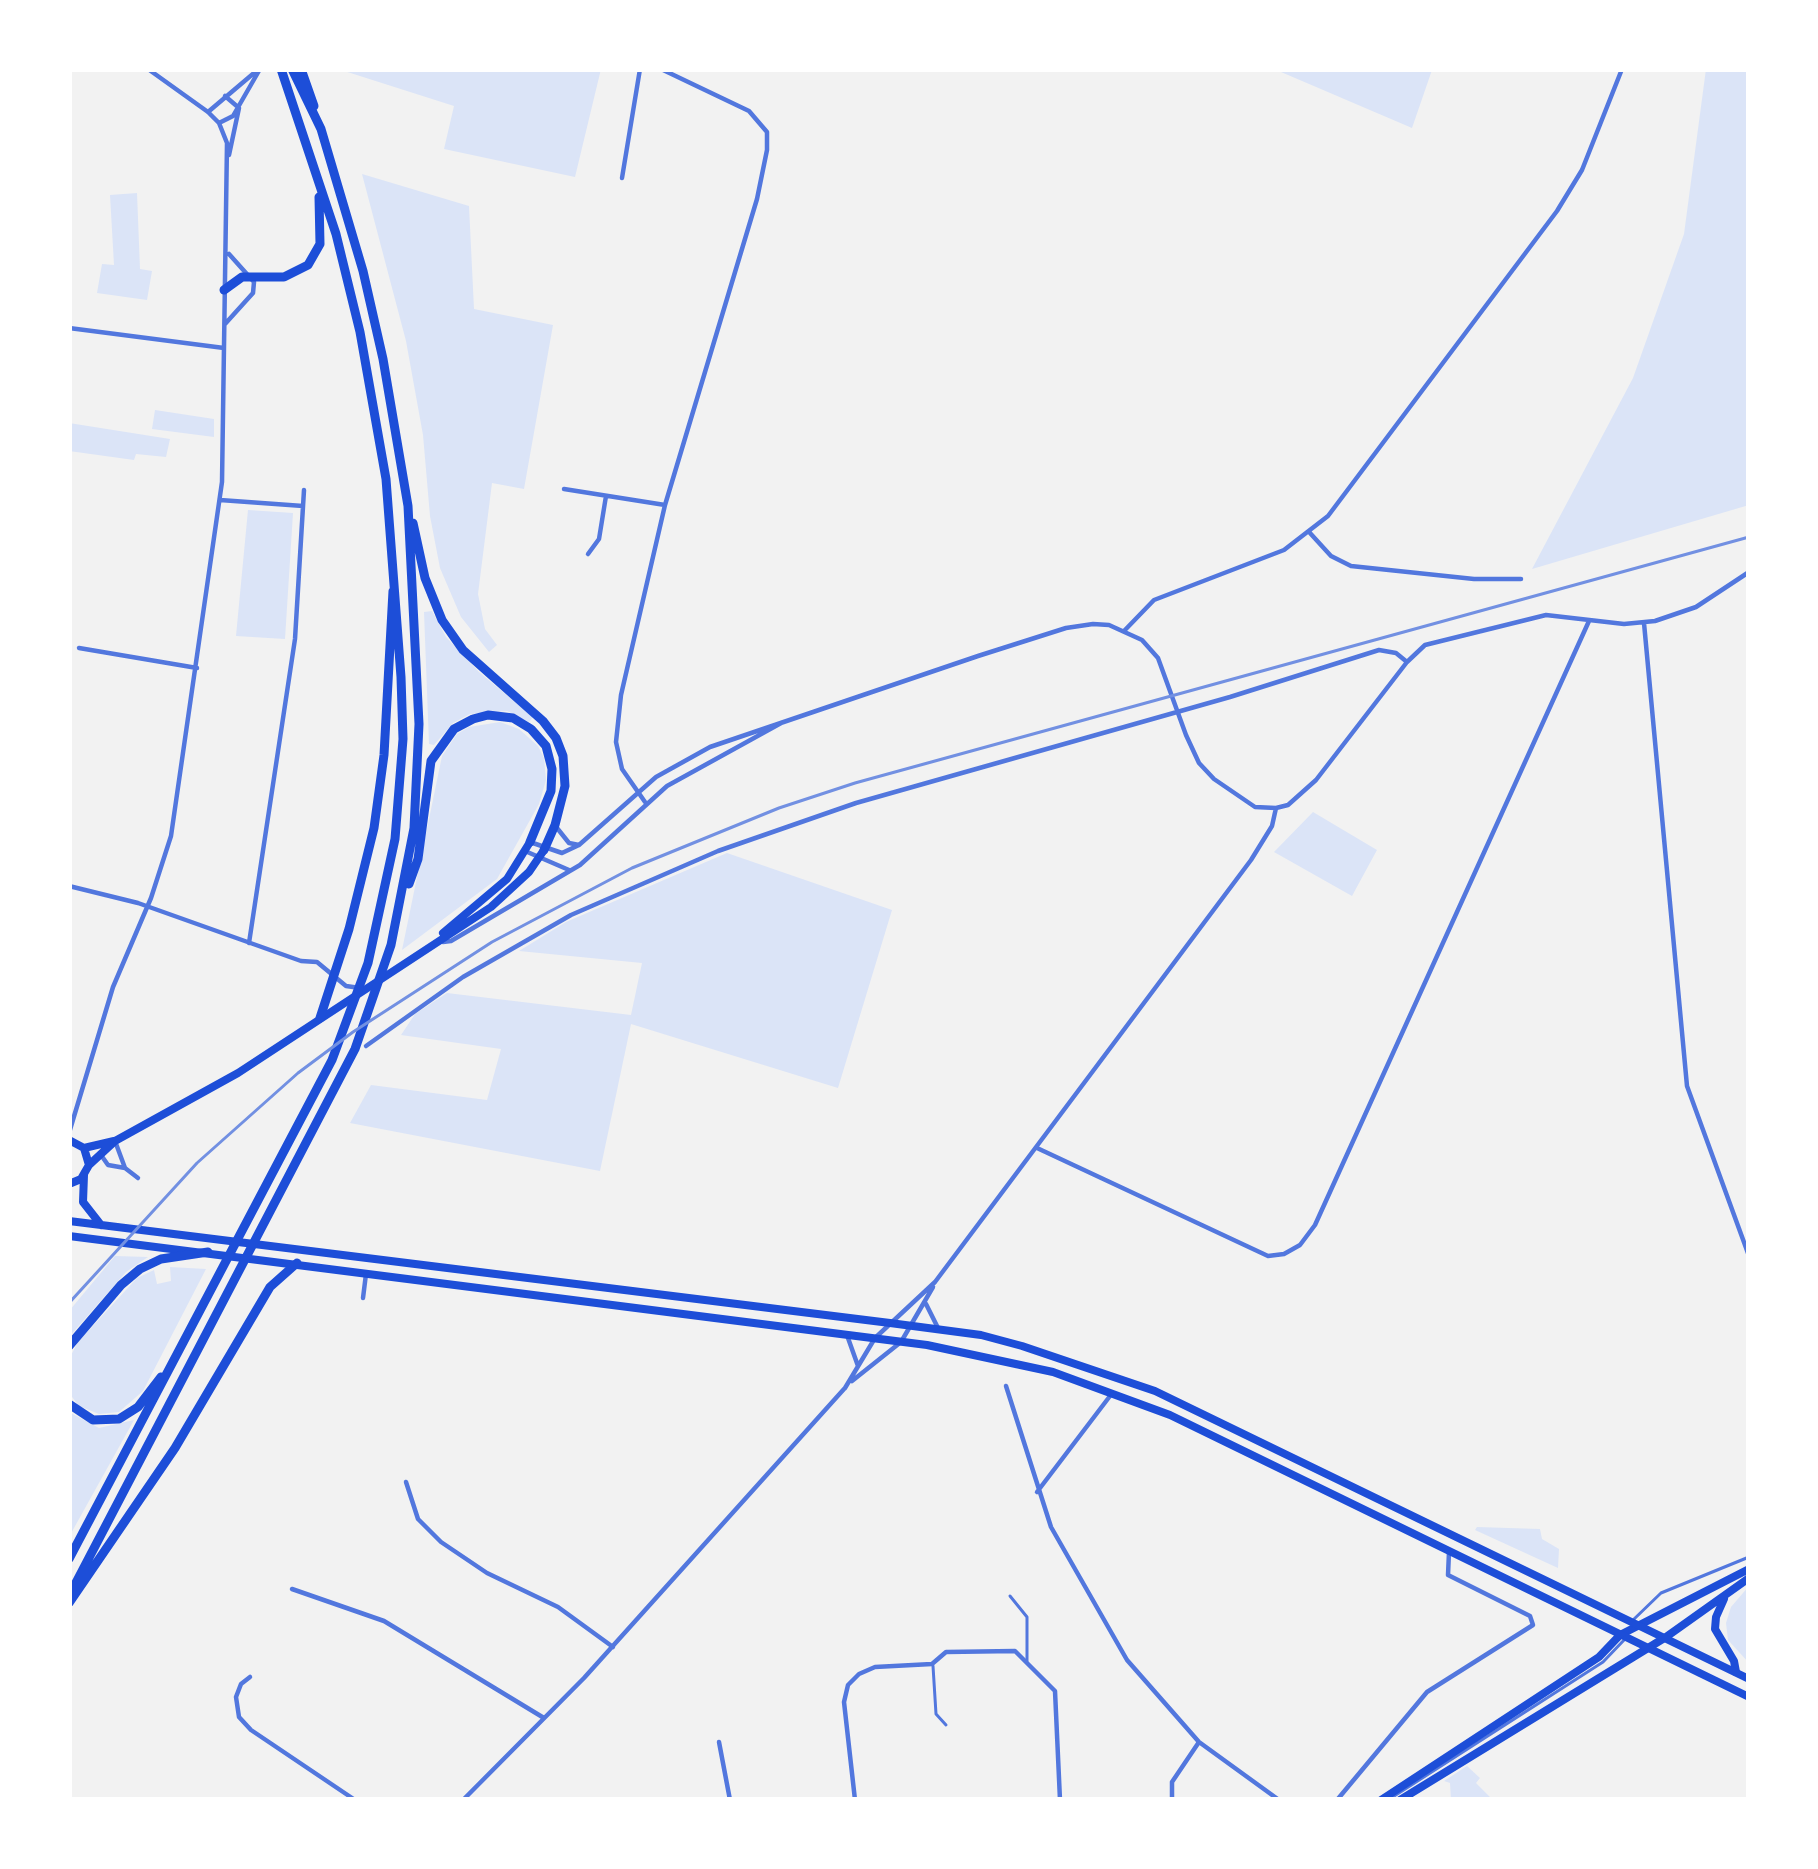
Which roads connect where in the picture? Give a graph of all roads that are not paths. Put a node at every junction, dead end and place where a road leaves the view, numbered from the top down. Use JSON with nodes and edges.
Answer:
{"nodes":[{"id":1,"x":148,"y":69,"type":"edge"},
{"id":2,"x":260,"y":69,"type":"edge"},
{"id":3,"x":280,"y":69,"type":"edge"},
{"id":4,"x":297,"y":69,"type":"edge"},
{"id":5,"x":640,"y":69,"type":"edge"},
{"id":6,"x":661,"y":69,"type":"edge"},
{"id":7,"x":1622,"y":69,"type":"edge"},
{"id":8,"x":676,"y":71,"type":"edge"},
{"id":9,"x":225,"y":96,"type":"junction"},
{"id":10,"x":239,"y":108,"type":"junction"},
{"id":11,"x":208,"y":112,"type":"junction"},
{"id":12,"x":219,"y":123,"type":"junction"},
{"id":13,"x":227,"y":161,"type":"junction"},
{"id":14,"x":316,"y":173,"type":"junction"},
{"id":15,"x":622,"y":178,"type":"dead end"},
{"id":16,"x":227,"y":253,"type":"junction"},
{"id":17,"x":251,"y":275,"type":"junction"},
{"id":18,"x":224,"y":290,"type":"junction"},
{"id":19,"x":225,"y":324,"type":"junction"},
{"id":20,"x":69,"y":328,"type":"edge"},
{"id":21,"x":224,"y":348,"type":"junction"},
{"id":22,"x":564,"y":489,"type":"dead end"},
{"id":23,"x":304,"y":490,"type":"dead end"},
{"id":24,"x":606,"y":496,"type":"junction"},
{"id":25,"x":220,"y":500,"type":"junction"},
{"id":26,"x":665,"y":505,"type":"junction"},
{"id":27,"x":303,"y":506,"type":"junction"},
{"id":28,"x":408,"y":506,"type":"junction"},
{"id":29,"x":1310,"y":533,"type":"junction"},
{"id":30,"x":588,"y":554,"type":"dead end"},
{"id":31,"x":1749,"y":572,"type":"edge"},
{"id":32,"x":395,"y":574,"type":"junction"},
{"id":33,"x":1521,"y":579,"type":"dead end"},
{"id":34,"x":1589,"y":620,"type":"junction"},
{"id":35,"x":1644,"y":623,"type":"junction"},
{"id":36,"x":1124,"y":631,"type":"junction"},
{"id":37,"x":79,"y":648,"type":"dead end"},
{"id":38,"x":1407,"y":662,"type":"junction"},
{"id":39,"x":196,"y":668,"type":"junction"},
{"id":40,"x":782,"y":722,"type":"junction"},
{"id":41,"x":637,"y":791,"type":"junction"},
{"id":42,"x":645,"y":802,"type":"junction"},
{"id":43,"x":1276,"y":808,"type":"junction"},
{"id":44,"x":555,"y":825,"type":"junction"},
{"id":45,"x":578,"y":845,"type":"junction"},
{"id":46,"x":528,"y":847,"type":"junction"},
{"id":47,"x":541,"y":854,"type":"junction"},
{"id":48,"x":571,"y":871,"type":"junction"},
{"id":49,"x":69,"y":886,"type":"edge"},
{"id":50,"x":403,"y":897,"type":"junction"},
{"id":51,"x":147,"y":906,"type":"junction"},
{"id":52,"x":249,"y":943,"type":"junction"},
{"id":53,"x":434,"y":943,"type":"junction"},
{"id":54,"x":334,"y":974,"type":"junction"},
{"id":55,"x":365,"y":988,"type":"junction"},
{"id":56,"x":320,"y":1018,"type":"junction"},
{"id":57,"x":366,"y":1046,"type":"dead end"},
{"id":58,"x":69,"y":1137,"type":"edge"},
{"id":59,"x":115,"y":1141,"type":"junction"},
{"id":60,"x":84,"y":1148,"type":"junction"},
{"id":61,"x":1037,"y":1148,"type":"junction"},
{"id":62,"x":100,"y":1154,"type":"junction"},
{"id":63,"x":89,"y":1165,"type":"junction"},
{"id":64,"x":124,"y":1168,"type":"junction"},
{"id":65,"x":84,"y":1175,"type":"junction"},
{"id":66,"x":139,"y":1178,"type":"dead end"},
{"id":67,"x":69,"y":1184,"type":"edge"},
{"id":68,"x":69,"y":1221,"type":"edge"},
{"id":69,"x":102,"y":1226,"type":"junction"},
{"id":70,"x":69,"y":1236,"type":"edge"},
{"id":71,"x":208,"y":1252,"type":"junction"},
{"id":72,"x":1749,"y":1256,"type":"edge"},
{"id":73,"x":297,"y":1263,"type":"junction"},
{"id":74,"x":366,"y":1273,"type":"junction"},
{"id":75,"x":935,"y":1282,"type":"junction"},
{"id":76,"x":363,"y":1298,"type":"dead end"},
{"id":77,"x":926,"y":1304,"type":"junction"},
{"id":78,"x":890,"y":1323,"type":"junction"},
{"id":79,"x":912,"y":1326,"type":"junction"},
{"id":80,"x":939,"y":1330,"type":"junction"},
{"id":81,"x":845,"y":1334,"type":"junction"},
{"id":82,"x":875,"y":1338,"type":"junction"},
{"id":83,"x":901,"y":1342,"type":"junction"},
{"id":84,"x":69,"y":1346,"type":"edge"},
{"id":85,"x":176,"y":1358,"type":"junction"},
{"id":86,"x":858,"y":1366,"type":"junction"},
{"id":87,"x":1006,"y":1386,"type":"dead end"},
{"id":88,"x":845,"y":1388,"type":"junction"},
{"id":89,"x":1113,"y":1392,"type":"junction"},
{"id":90,"x":69,"y":1404,"type":"edge"},
{"id":91,"x":406,"y":1482,"type":"dead end"},
{"id":92,"x":1037,"y":1492,"type":"junction"},
{"id":93,"x":1449,"y":1552,"type":"junction"},
{"id":94,"x":1749,"y":1557,"type":"edge"},
{"id":95,"x":69,"y":1559,"type":"edge"},
{"id":96,"x":1749,"y":1573,"type":"edge"},
{"id":97,"x":292,"y":1589,"type":"dead end"},
{"id":98,"x":1733,"y":1589,"type":"junction"},
{"id":99,"x":1010,"y":1596,"type":"dead end"},
{"id":100,"x":69,"y":1599,"type":"edge"},
{"id":101,"x":1630,"y":1630,"type":"junction"},
{"id":102,"x":1666,"y":1637,"type":"junction"},
{"id":103,"x":613,"y":1647,"type":"junction"},
{"id":104,"x":1644,"y":1647,"type":"junction"},
{"id":105,"x":1027,"y":1663,"type":"junction"},
{"id":106,"x":932,"y":1664,"type":"junction"},
{"id":107,"x":1736,"y":1672,"type":"junction"},
{"id":108,"x":250,"y":1677,"type":"dead end"},
{"id":109,"x":1749,"y":1679,"type":"edge"},
{"id":110,"x":1749,"y":1697,"type":"edge"},
{"id":111,"x":544,"y":1718,"type":"junction"},
{"id":112,"x":946,"y":1725,"type":"dead end"},
{"id":113,"x":719,"y":1742,"type":"dead end"},
{"id":114,"x":1198,"y":1742,"type":"junction"},
{"id":115,"x":356,"y":1800,"type":"edge"},
{"id":116,"x":463,"y":1800,"type":"edge"},
{"id":117,"x":730,"y":1800,"type":"edge"},
{"id":118,"x":855,"y":1800,"type":"edge"},
{"id":119,"x":1060,"y":1800,"type":"edge"},
{"id":120,"x":1172,"y":1800,"type":"edge"},
{"id":121,"x":1279,"y":1800,"type":"edge"},
{"id":122,"x":1337,"y":1800,"type":"edge"},
{"id":123,"x":1385,"y":1800,"type":"edge"},
{"id":124,"x":1400,"y":1800,"type":"edge"}],
"edges":[{"from":1,"to":11,"type":"street"},
{"from":2,"to":9,"type":"street"},
{"from":2,"to":10,"type":"street"},
{"from":3,"to":14,"type":"highway"},
{"from":4,"to":28,"type":"highway"},
{"from":5,"to":15,"type":"street"},
{"from":6,"to":8,"type":"street"},
{"from":7,"to":29,"type":"street"},
{"from":8,"to":26,"type":"street"},
{"from":9,"to":10,"type":"street"},
{"from":9,"to":11,"type":"street"},
{"from":10,"to":12,"type":"street"},
{"from":10,"to":13,"type":"street"},
{"from":11,"to":12,"type":"street"},
{"from":12,"to":13,"type":"street"},
{"from":13,"to":16,"type":"street"},
{"from":14,"to":17,"type":"highway"},
{"from":14,"to":32,"type":"highway"},
{"from":16,"to":17,"type":"street"},
{"from":16,"to":18,"type":"street"},
{"from":17,"to":18,"type":"highway"},
{"from":17,"to":19,"type":"street"},
{"from":18,"to":19,"type":"street"},
{"from":19,"to":21,"type":"street"},
{"from":20,"to":21,"type":"street"},
{"from":21,"to":25,"type":"street"},
{"from":22,"to":24,"type":"street"},
{"from":23,"to":27,"type":"street"},
{"from":24,"to":26,"type":"street"},
{"from":24,"to":30,"type":"street"},
{"from":25,"to":27,"type":"street"},
{"from":25,"to":39,"type":"street"},
{"from":26,"to":41,"type":"street"},
{"from":27,"to":52,"type":"street"},
{"from":28,"to":44,"type":"highway"},
{"from":28,"to":50,"type":"highway"},
{"from":29,"to":33,"type":"street"},
{"from":29,"to":36,"type":"street"},
{"from":31,"to":35,"type":"street"},
{"from":32,"to":54,"type":"highway"},
{"from":32,"to":85,"type":"highway"},
{"from":34,"to":35,"type":"street"},
{"from":34,"to":38,"type":"street"},
{"from":34,"to":61,"type":"street"},
{"from":35,"to":72,"type":"street"},
{"from":36,"to":40,"type":"street"},
{"from":36,"to":43,"type":"street"},
{"from":37,"to":39,"type":"street"},
{"from":38,"to":43,"type":"street"},
{"from":38,"to":57,"type":"street"},
{"from":39,"to":51,"type":"street"},
{"from":40,"to":41,"type":"street"},
{"from":40,"to":42,"type":"street"},
{"from":41,"to":42,"type":"street"},
{"from":41,"to":45,"type":"street"},
{"from":42,"to":48,"type":"street"},
{"from":43,"to":61,"type":"street"},
{"from":44,"to":45,"type":"street"},
{"from":44,"to":47,"type":"highway"},
{"from":45,"to":47,"type":"street"},
{"from":46,"to":47,"type":"street"},
{"from":46,"to":50,"type":"highway"},
{"from":46,"to":53,"type":"main road"},
{"from":47,"to":48,"type":"street"},
{"from":47,"to":53,"type":"main road"},
{"from":48,"to":53,"type":"street"},
{"from":49,"to":51,"type":"street"},
{"from":50,"to":100,"type":"highway"},
{"from":51,"to":52,"type":"street"},
{"from":51,"to":58,"type":"street"},
{"from":52,"to":54,"type":"street"},
{"from":53,"to":55,"type":"main road"},
{"from":54,"to":55,"type":"street"},
{"from":54,"to":56,"type":"highway"},
{"from":55,"to":56,"type":"main road"},
{"from":56,"to":59,"type":"main road"},
{"from":58,"to":60,"type":"main road"},
{"from":59,"to":60,"type":"main road"},
{"from":59,"to":62,"type":"main road"},
{"from":59,"to":64,"type":"street"},
{"from":60,"to":63,"type":"main road"},
{"from":61,"to":75,"type":"street"},
{"from":62,"to":63,"type":"main road"},
{"from":62,"to":64,"type":"street"},
{"from":63,"to":65,"type":"main road"},
{"from":64,"to":66,"type":"street"},
{"from":65,"to":67,"type":"main road"},
{"from":65,"to":69,"type":"main road"},
{"from":68,"to":69,"type":"main road"},
{"from":69,"to":78,"type":"main road"},
{"from":70,"to":71,"type":"main road"},
{"from":71,"to":73,"type":"main road"},
{"from":71,"to":84,"type":"highway"},
{"from":73,"to":74,"type":"main road"},
{"from":73,"to":100,"type":"highway"},
{"from":74,"to":76,"type":"street"},
{"from":74,"to":81,"type":"main road"},
{"from":75,"to":77,"type":"street"},
{"from":75,"to":78,"type":"street"},
{"from":77,"to":79,"type":"street"},
{"from":77,"to":80,"type":"street"},
{"from":78,"to":79,"type":"main road"},
{"from":78,"to":82,"type":"street"},
{"from":79,"to":80,"type":"main road"},
{"from":79,"to":83,"type":"street"},
{"from":80,"to":101,"type":"main road"},
{"from":81,"to":82,"type":"main road"},
{"from":81,"to":86,"type":"street"},
{"from":82,"to":83,"type":"main road"},
{"from":82,"to":86,"type":"street"},
{"from":83,"to":88,"type":"street"},
{"from":83,"to":89,"type":"main road"},
{"from":85,"to":90,"type":"highway"},
{"from":85,"to":95,"type":"highway"},
{"from":86,"to":88,"type":"street"},
{"from":87,"to":92,"type":"street"},
{"from":88,"to":103,"type":"street"},
{"from":89,"to":92,"type":"street"},
{"from":89,"to":93,"type":"main road"},
{"from":91,"to":103,"type":"street"},
{"from":92,"to":114,"type":"street"},
{"from":93,"to":101,"type":"main road"},
{"from":93,"to":122,"type":"street"},
{"from":94,"to":101,"type":"lane"},
{"from":96,"to":98,"type":"main road"},
{"from":96,"to":101,"type":"main road"},
{"from":97,"to":111,"type":"street"},
{"from":98,"to":102,"type":"main road"},
{"from":98,"to":107,"type":"main road"},
{"from":99,"to":105,"type":"lane"},
{"from":101,"to":102,"type":"main road"},
{"from":101,"to":104,"type":"main road"},
{"from":101,"to":123,"type":"main road"},
{"from":102,"to":104,"type":"main road"},
{"from":102,"to":107,"type":"main road"},
{"from":103,"to":111,"type":"street"},
{"from":104,"to":110,"type":"main road"},
{"from":104,"to":124,"type":"main road"},
{"from":105,"to":106,"type":"street"},
{"from":105,"to":119,"type":"street"},
{"from":106,"to":112,"type":"lane"},
{"from":106,"to":118,"type":"street"},
{"from":107,"to":109,"type":"main road"},
{"from":108,"to":115,"type":"street"},
{"from":111,"to":116,"type":"street"},
{"from":113,"to":117,"type":"street"},
{"from":114,"to":120,"type":"street"},
{"from":114,"to":121,"type":"street"}]}
